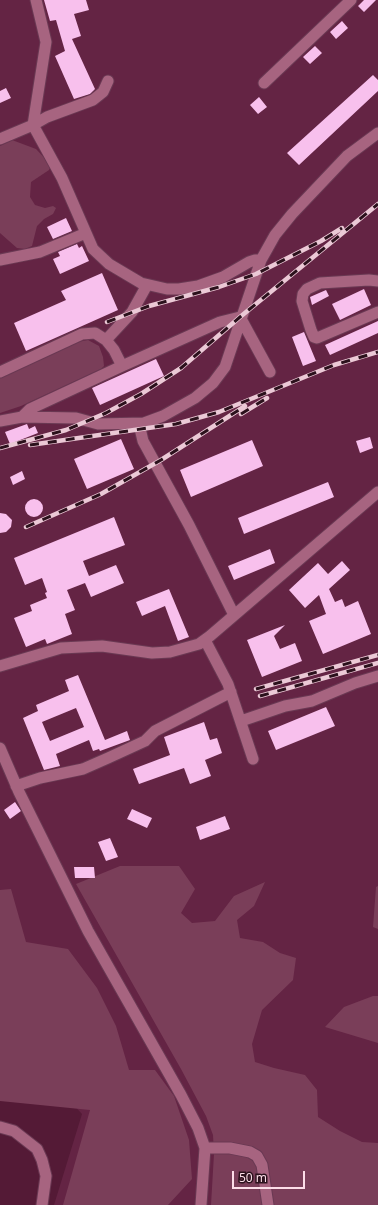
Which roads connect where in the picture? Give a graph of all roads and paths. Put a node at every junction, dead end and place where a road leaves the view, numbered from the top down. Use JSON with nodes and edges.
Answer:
{"nodes":[{"id":1,"x":36,"y":0,"type":"edge"},
{"id":2,"x":351,"y":0,"type":"edge"},
{"id":3,"x":108,"y":81,"type":"dead end"},
{"id":4,"x":264,"y":83,"type":"dead end"},
{"id":5,"x":33,"y":124,"type":"junction"},
{"id":6,"x":378,"y":134,"type":"edge"},
{"id":7,"x":0,"y":139,"type":"edge"},
{"id":8,"x":86,"y":233,"type":"junction"},
{"id":9,"x":0,"y":260,"type":"edge"},
{"id":10,"x":261,"y":260,"type":"junction"},
{"id":11,"x":378,"y":281,"type":"edge"},
{"id":12,"x":147,"y":285,"type":"junction"},
{"id":13,"x":378,"y":312,"type":"edge"},
{"id":14,"x":240,"y":317,"type":"junction"},
{"id":15,"x":106,"y":340,"type":"junction"},
{"id":16,"x":122,"y":366,"type":"junction"},
{"id":17,"x":0,"y":372,"type":"edge"},
{"id":18,"x":270,"y":372,"type":"dead end"},
{"id":19,"x":22,"y":417,"type":"junction"},
{"id":20,"x":0,"y":421,"type":"edge"},
{"id":21,"x":139,"y":424,"type":"junction"},
{"id":22,"x":378,"y":492,"type":"edge"},
{"id":23,"x":234,"y":616,"type":"junction"},
{"id":24,"x":204,"y":640,"type":"junction"},
{"id":25,"x":0,"y":666,"type":"edge"},
{"id":26,"x":378,"y":676,"type":"edge"},
{"id":27,"x":231,"y":692,"type":"junction"},
{"id":28,"x":241,"y":721,"type":"junction"},
{"id":29,"x":0,"y":748,"type":"edge"},
{"id":30,"x":253,"y":759,"type":"dead end"},
{"id":31,"x":16,"y":786,"type":"junction"},
{"id":32,"x":0,"y":1127,"type":"edge"},
{"id":33,"x":205,"y":1148,"type":"junction"},
{"id":34,"x":42,"y":1205,"type":"edge"},
{"id":35,"x":201,"y":1205,"type":"edge"},
{"id":36,"x":268,"y":1205,"type":"edge"}],
"edges":[{"from":1,"to":5,"type":"street"},
{"from":2,"to":4,"type":"street"},
{"from":3,"to":5,"type":"street"},
{"from":5,"to":7,"type":"street"},
{"from":5,"to":8,"type":"street"},
{"from":6,"to":10,"type":"street"},
{"from":8,"to":9,"type":"street"},
{"from":8,"to":12,"type":"street"},
{"from":10,"to":12,"type":"street"},
{"from":10,"to":14,"type":"street"},
{"from":11,"to":13,"type":"street"},
{"from":12,"to":15,"type":"street"},
{"from":14,"to":16,"type":"street"},
{"from":14,"to":18,"type":"street"},
{"from":14,"to":21,"type":"street"},
{"from":15,"to":16,"type":"street"},
{"from":15,"to":17,"type":"street"},
{"from":16,"to":19,"type":"street"},
{"from":19,"to":20,"type":"street"},
{"from":19,"to":21,"type":"street"},
{"from":21,"to":23,"type":"street"},
{"from":22,"to":23,"type":"street"},
{"from":23,"to":24,"type":"street"},
{"from":24,"to":25,"type":"street"},
{"from":24,"to":27,"type":"street"},
{"from":26,"to":28,"type":"street"},
{"from":27,"to":28,"type":"street"},
{"from":27,"to":31,"type":"street"},
{"from":28,"to":30,"type":"street"},
{"from":29,"to":31,"type":"street"},
{"from":31,"to":33,"type":"street"},
{"from":32,"to":34,"type":"street"},
{"from":33,"to":35,"type":"street"},
{"from":33,"to":36,"type":"street"}]}
